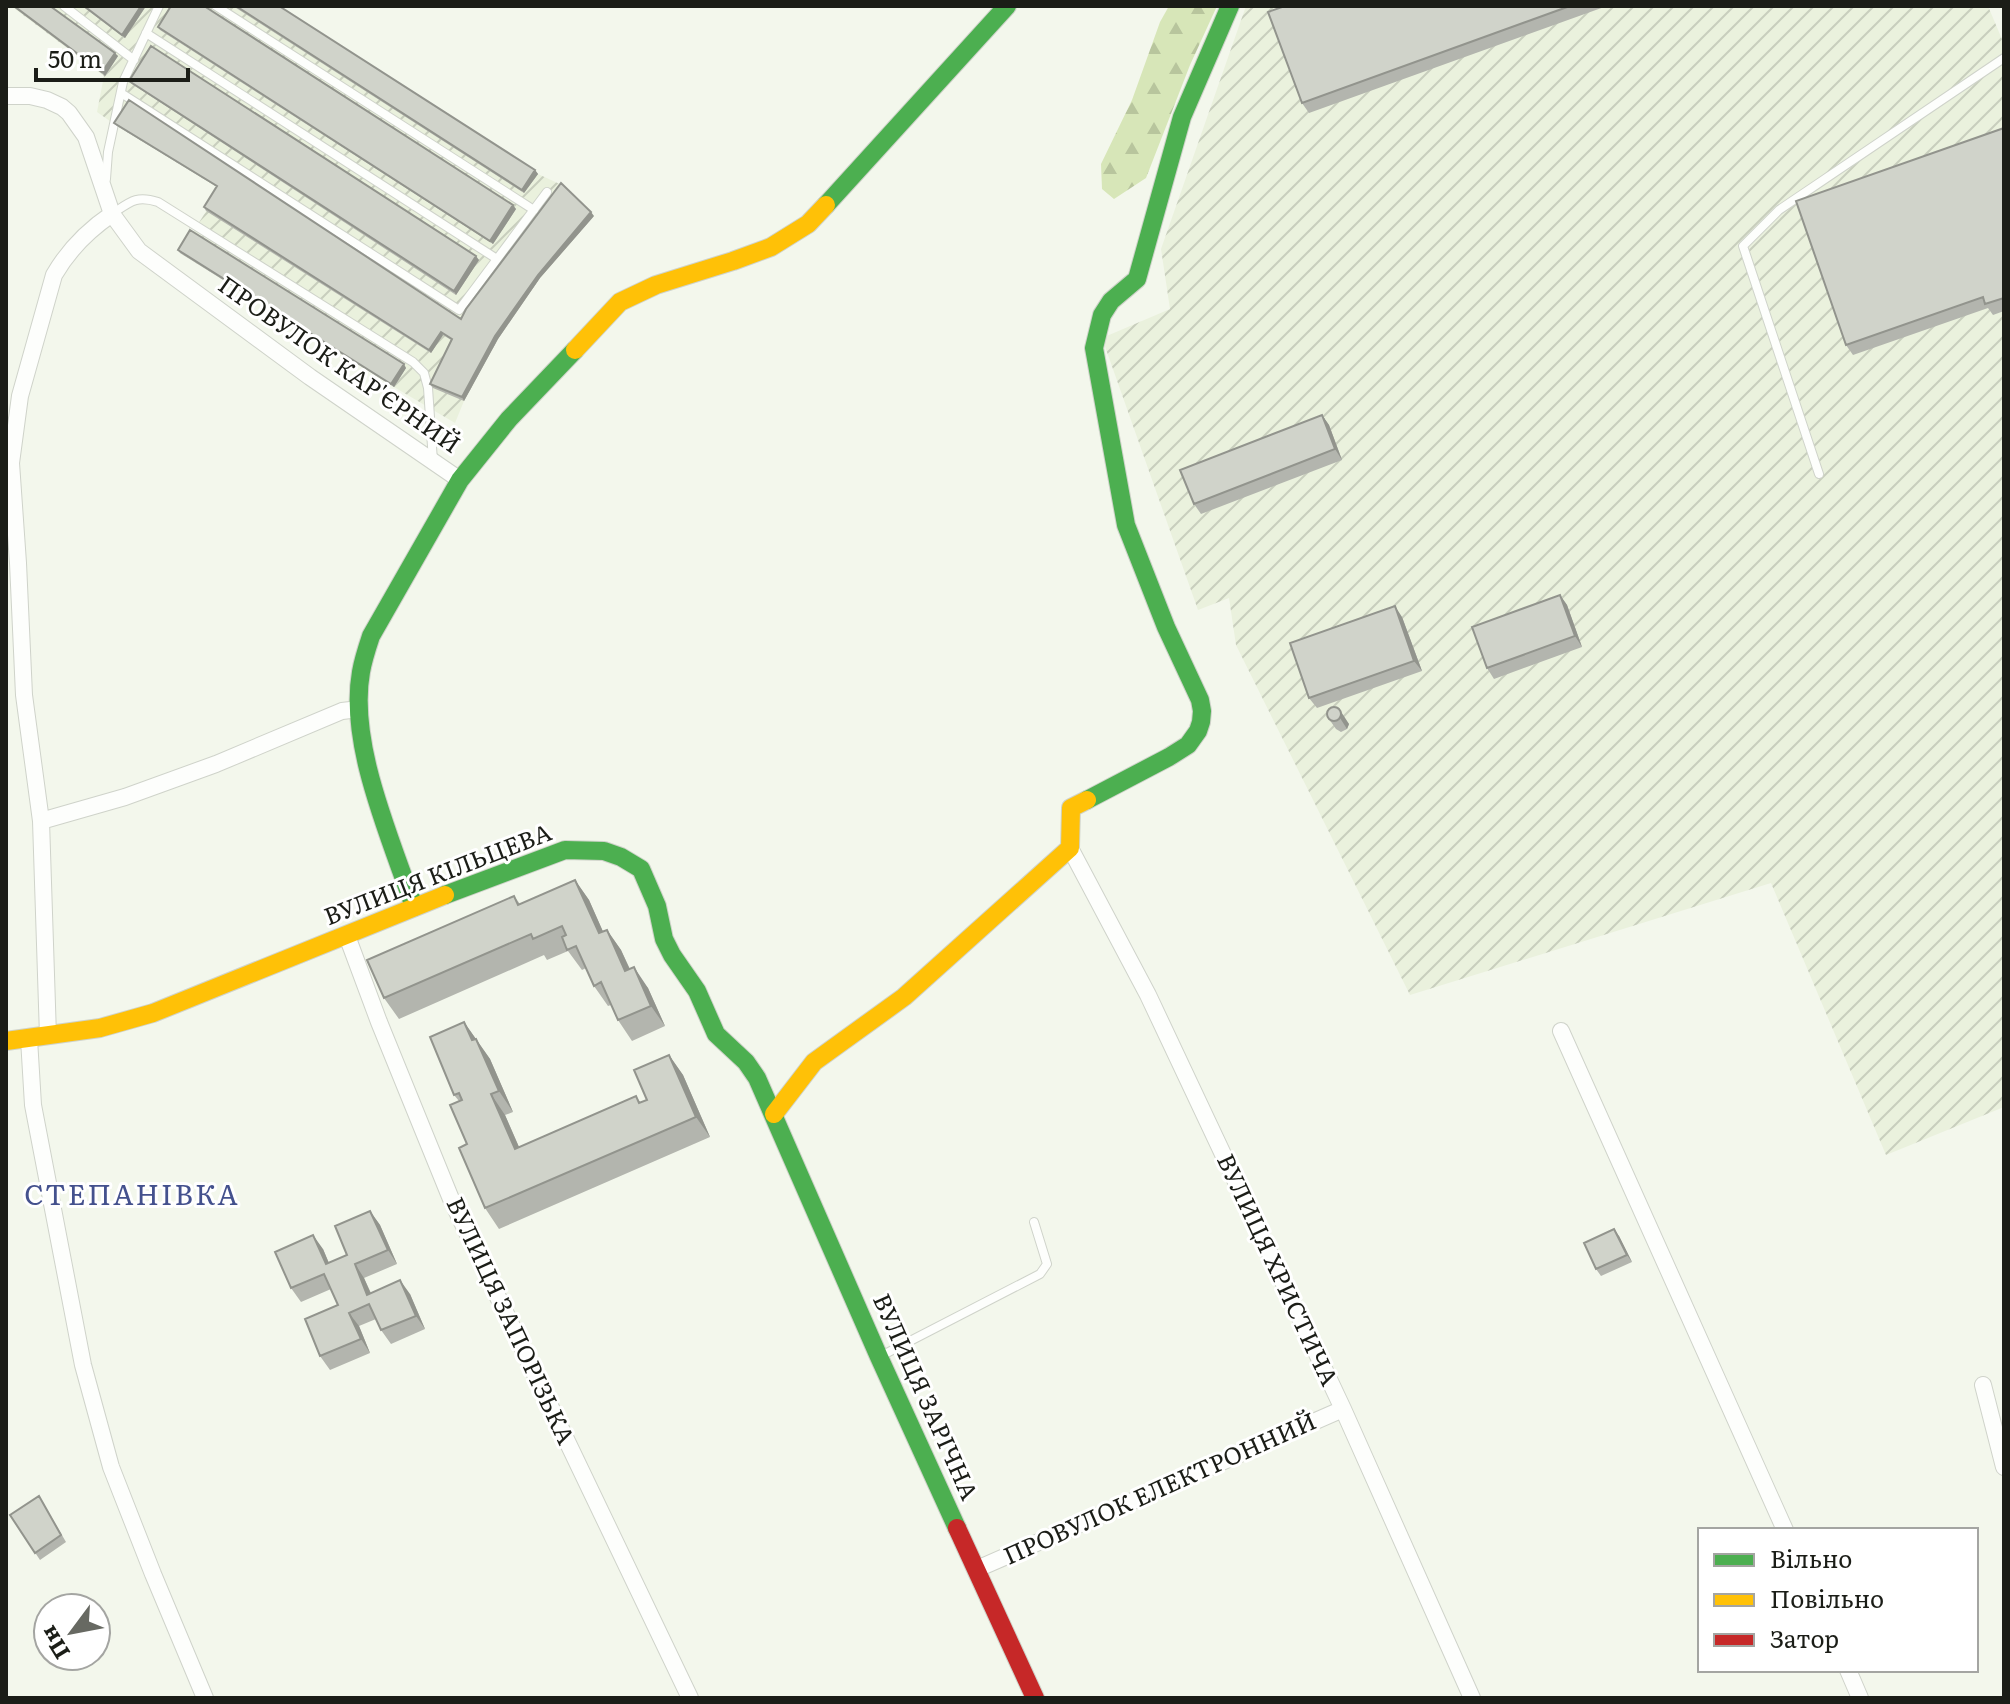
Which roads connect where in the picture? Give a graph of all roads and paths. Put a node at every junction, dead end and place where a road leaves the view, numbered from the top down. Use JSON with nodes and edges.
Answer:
{"nodes":[{"id":1,"x":64,"y":6,"type":"edge"},
{"id":2,"x":159,"y":6,"type":"edge"},
{"id":3,"x":216,"y":6,"type":"edge"},
{"id":4,"x":1007,"y":6,"type":"edge"},
{"id":5,"x":1230,"y":6,"type":"edge"},
{"id":6,"x":146,"y":33,"type":"junction"},
{"id":7,"x":2004,"y":58,"type":"edge"},
{"id":8,"x":134,"y":60,"type":"junction"},
{"id":9,"x":121,"y":93,"type":"junction"},
{"id":10,"x":6,"y":96,"type":"edge"},
{"id":11,"x":105,"y":192,"type":"junction"},
{"id":12,"x":547,"y":192,"type":"dead end"},
{"id":13,"x":534,"y":210,"type":"junction"},
{"id":14,"x":112,"y":214,"type":"junction"},
{"id":15,"x":497,"y":259,"type":"junction"},
{"id":16,"x":8,"y":462,"type":"edge"},
{"id":17,"x":433,"y":462,"type":"junction"},
{"id":18,"x":1819,"y":474,"type":"dead end"},
{"id":19,"x":460,"y":480,"type":"junction"},
{"id":20,"x":359,"y":709,"type":"junction"},
{"id":21,"x":41,"y":821,"type":"junction"},
{"id":22,"x":1070,"y":848,"type":"junction"},
{"id":23,"x":414,"y":907,"type":"junction"},
{"id":24,"x":347,"y":936,"type":"junction"},
{"id":25,"x":1561,"y":1031,"type":"dead end"},
{"id":26,"x":48,"y":1036,"type":"junction"},
{"id":27,"x":29,"y":1039,"type":"junction"},
{"id":28,"x":6,"y":1041,"type":"edge"},
{"id":29,"x":774,"y":1114,"type":"junction"},
{"id":30,"x":1034,"y":1222,"type":"dead end"},
{"id":31,"x":879,"y":1357,"type":"junction"},
{"id":32,"x":1983,"y":1385,"type":"dead end"},
{"id":33,"x":1343,"y":1409,"type":"junction"},
{"id":34,"x":2004,"y":1467,"type":"edge"},
{"id":35,"x":1784,"y":1528,"type":"edge"},
{"id":36,"x":977,"y":1569,"type":"junction"},
{"id":37,"x":1849,"y":1672,"type":"edge"},
{"id":38,"x":205,"y":1698,"type":"edge"},
{"id":39,"x":690,"y":1698,"type":"edge"},
{"id":40,"x":1035,"y":1698,"type":"edge"},
{"id":41,"x":1472,"y":1698,"type":"edge"},
{"id":42,"x":1860,"y":1698,"type":"edge"}],
"edges":[{"from":1,"to":8,"type":"lane"},
{"from":2,"to":6,"type":"lane"},
{"from":3,"to":13,"type":"lane"},
{"from":4,"to":19,"type":"street"},
{"from":5,"to":22,"type":"street"},
{"from":6,"to":8,"type":"lane"},
{"from":6,"to":15,"type":"lane"},
{"from":7,"to":18,"type":"lane"},
{"from":8,"to":9,"type":"lane"},
{"from":9,"to":11,"type":"lane"},
{"from":9,"to":15,"type":"lane"},
{"from":10,"to":11,"type":"street","name":"ПРОВУЛОК КАР'ЄРНИЙ"},
{"from":11,"to":14,"type":"street","name":"ПРОВУЛОК КАР'ЄРНИЙ"},
{"from":12,"to":13,"type":"lane"},
{"from":13,"to":15,"type":"lane"},
{"from":14,"to":16,"type":"street"},
{"from":14,"to":17,"type":"street","name":"ПРОВУЛОК КАР'ЄРНИЙ"},
{"from":14,"to":17,"type":"lane"},
{"from":16,"to":21,"type":"street"},
{"from":17,"to":19,"type":"street","name":"ПРОВУЛОК КАР'ЄРНИЙ"},
{"from":19,"to":20,"type":"street","name":"ПРОВУЛОК КАР'ЄРНИЙ"},
{"from":20,"to":21,"type":"street"},
{"from":20,"to":23,"type":"street","name":"ПРОВУЛОК КАР'ЄРНИЙ"},
{"from":21,"to":26,"type":"street"},
{"from":22,"to":29,"type":"street"},
{"from":22,"to":33,"type":"street","name":"ВУЛИЦЯ ХРИСТИЧА"},
{"from":23,"to":24,"type":"street","name":"ВУЛИЦЯ КІЛЬЦЕВА"},
{"from":23,"to":29,"type":"street","name":"ВУЛИЦЯ КІЛЬЦЕВА"},
{"from":24,"to":26,"type":"street","name":"ВУЛИЦЯ КІЛЬЦЕВА"},
{"from":24,"to":39,"type":"street","name":"ВУЛИЦЯ ЗАПОРІЗЬКА"},
{"from":25,"to":35,"type":"street"},
{"from":26,"to":27,"type":"street","name":"ВУЛИЦЯ КІЛЬЦЕВА"},
{"from":27,"to":28,"type":"street","name":"ВУЛИЦЯ КІЛЬЦЕВА"},
{"from":27,"to":38,"type":"street"},
{"from":29,"to":31,"type":"street","name":"ВУЛИЦЯ ЗАРІЧНА"},
{"from":30,"to":31,"type":"lane"},
{"from":31,"to":36,"type":"street","name":"ВУЛИЦЯ ЗАРІЧНА"},
{"from":32,"to":34,"type":"street"},
{"from":33,"to":36,"type":"street","name":"ПРОВУЛОК ЕЛЕКТРОННИЙ"},
{"from":33,"to":41,"type":"street","name":"ВУЛИЦЯ ХРИСТИЧА"},
{"from":36,"to":40,"type":"street","name":"ВУЛИЦЯ ЗАРІЧНА"},
{"from":37,"to":42,"type":"street"}]}
